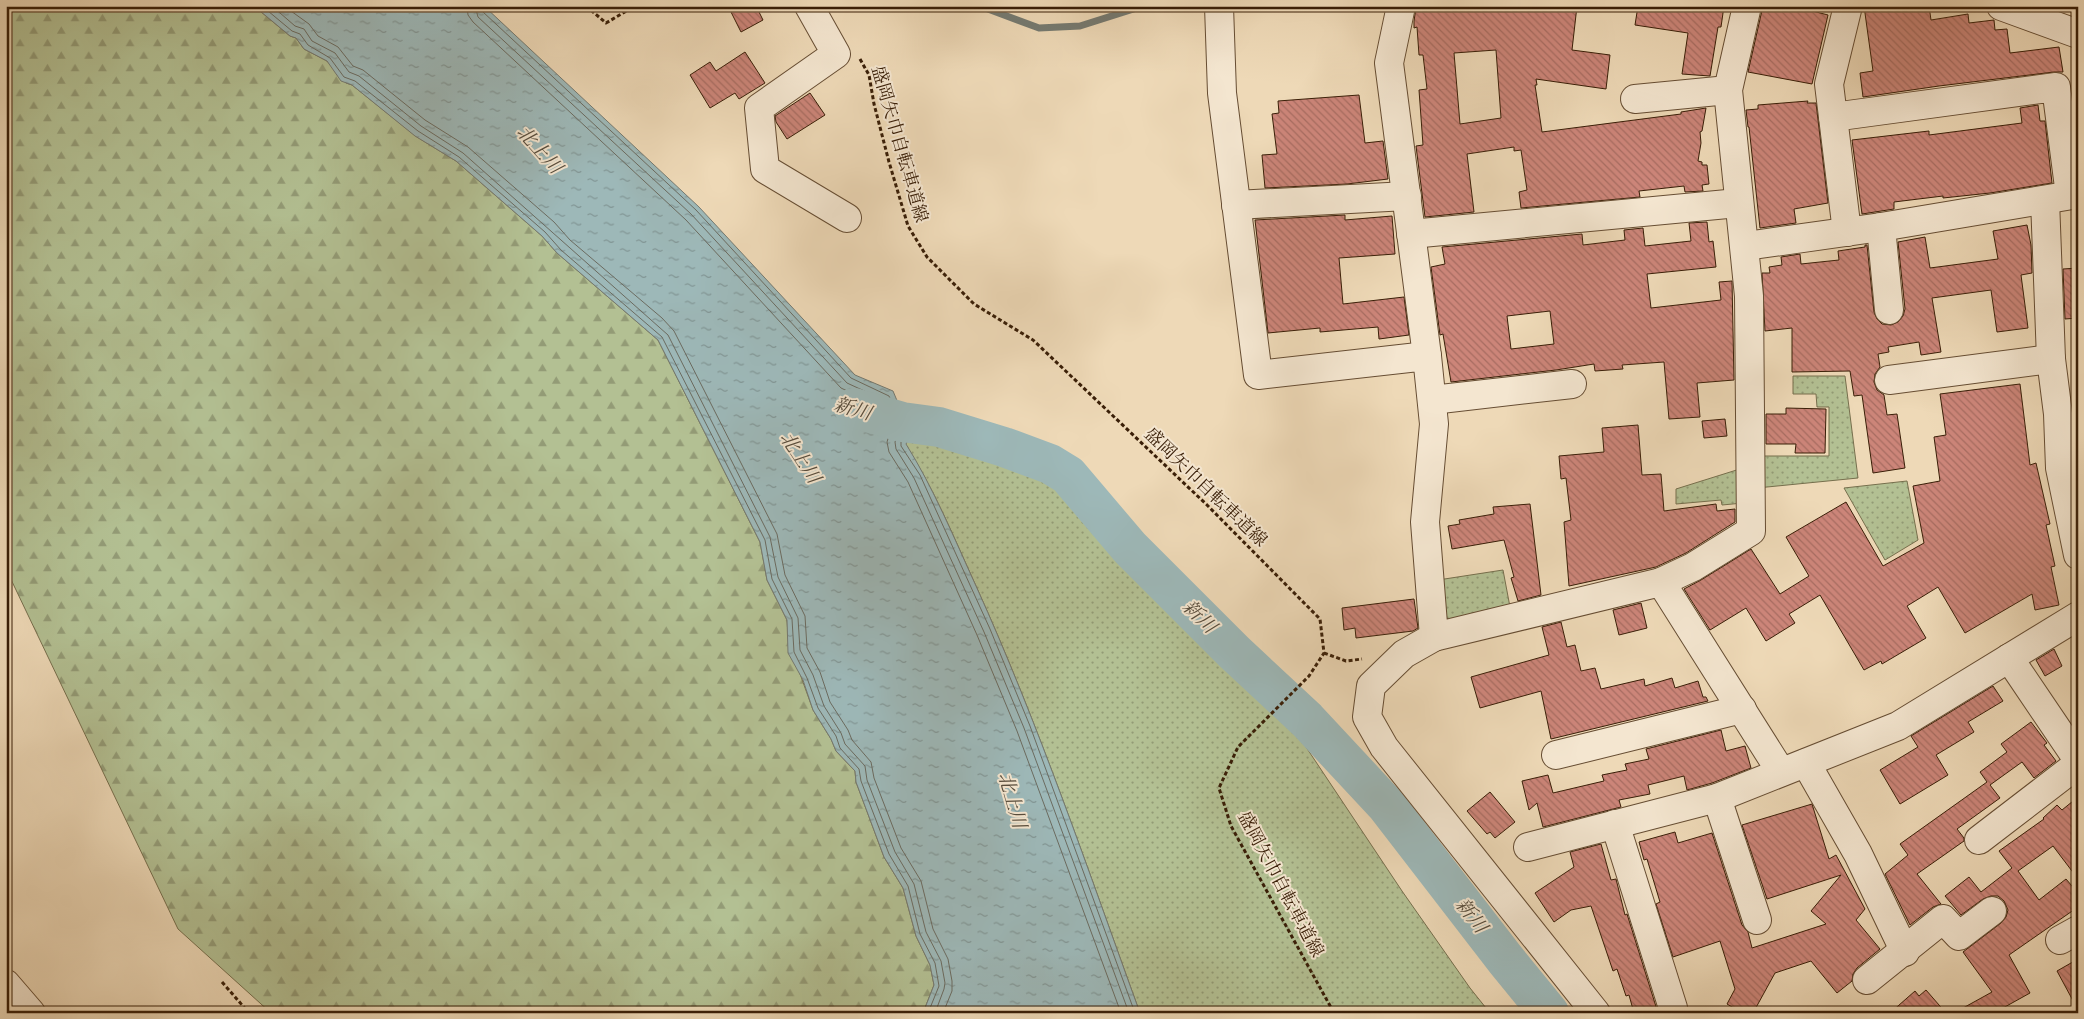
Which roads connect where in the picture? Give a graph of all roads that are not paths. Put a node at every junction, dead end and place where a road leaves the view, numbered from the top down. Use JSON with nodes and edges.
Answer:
{"nodes":[{"id":1,"x":809,"y":6,"type":"edge"},
{"id":2,"x":1219,"y":6,"type":"edge"},
{"id":3,"x":1401,"y":6,"type":"edge"},
{"id":4,"x":1747,"y":6,"type":"edge"},
{"id":5,"x":1848,"y":6,"type":"edge"},
{"id":6,"x":2001,"y":6,"type":"edge"},
{"id":7,"x":2066,"y":22,"type":"edge"},
{"id":8,"x":1728,"y":90,"type":"junction"},
{"id":9,"x":1635,"y":99,"type":"dead end"},
{"id":10,"x":1833,"y":116,"type":"junction"},
{"id":11,"x":1406,"y":196,"type":"junction"},
{"id":12,"x":2064,"y":196,"type":"edge"},
{"id":13,"x":1738,"y":203,"type":"junction"},
{"id":14,"x":1236,"y":205,"type":"junction"},
{"id":15,"x":847,"y":218,"type":"dead end"},
{"id":16,"x":1881,"y":227,"type":"junction"},
{"id":17,"x":1847,"y":232,"type":"junction"},
{"id":18,"x":1412,"y":234,"type":"junction"},
{"id":19,"x":1746,"y":246,"type":"junction"},
{"id":20,"x":1889,"y":310,"type":"dead end"},
{"id":21,"x":1427,"y":356,"type":"junction"},
{"id":22,"x":2051,"y":359,"type":"junction"},
{"id":23,"x":1889,"y":380,"type":"dead end"},
{"id":24,"x":1572,"y":384,"type":"dead end"},
{"id":25,"x":1432,"y":400,"type":"junction"},
{"id":26,"x":2068,"y":414,"type":"edge"},
{"id":27,"x":2078,"y":555,"type":"edge"},
{"id":28,"x":1661,"y":582,"type":"junction"},
{"id":29,"x":2078,"y":616,"type":"edge"},
{"id":30,"x":1434,"y":637,"type":"junction"},
{"id":31,"x":2010,"y":658,"type":"junction"},
{"id":32,"x":1742,"y":709,"type":"junction"},
{"id":33,"x":1556,"y":755,"type":"dead end"},
{"id":34,"x":2078,"y":760,"type":"edge"},
{"id":35,"x":2078,"y":764,"type":"edge"},
{"id":36,"x":1794,"y":767,"type":"junction"},
{"id":37,"x":1717,"y":798,"type":"junction"},
{"id":38,"x":1615,"y":824,"type":"junction"},
{"id":39,"x":1979,"y":840,"type":"dead end"},
{"id":40,"x":1528,"y":847,"type":"dead end"},
{"id":41,"x":1992,"y":911,"type":"dead end"},
{"id":42,"x":1756,"y":920,"type":"dead end"},
{"id":43,"x":1905,"y":952,"type":"junction"},
{"id":44,"x":1867,"y":980,"type":"dead end"},
{"id":45,"x":6,"y":984,"type":"edge"},
{"id":46,"x":1673,"y":1008,"type":"dead end"},
{"id":47,"x":31,"y":1013,"type":"edge"},
{"id":48,"x":1596,"y":1013,"type":"edge"}],
"edges":[{"from":1,"to":15,"type":"street"},
{"from":2,"to":14,"type":"street"},
{"from":3,"to":11,"type":"street"},
{"from":4,"to":8,"type":"street"},
{"from":5,"to":10,"type":"street"},
{"from":6,"to":7,"type":"street"},
{"from":8,"to":9,"type":"street"},
{"from":8,"to":13,"type":"street"},
{"from":10,"to":12,"type":"street"},
{"from":10,"to":17,"type":"street"},
{"from":11,"to":14,"type":"street"},
{"from":11,"to":18,"type":"street"},
{"from":12,"to":16,"type":"street"},
{"from":12,"to":22,"type":"street"},
{"from":13,"to":18,"type":"street"},
{"from":13,"to":19,"type":"street"},
{"from":14,"to":21,"type":"street"},
{"from":16,"to":17,"type":"street"},
{"from":16,"to":20,"type":"street"},
{"from":17,"to":19,"type":"street"},
{"from":18,"to":21,"type":"street"},
{"from":19,"to":28,"type":"street"},
{"from":21,"to":25,"type":"street"},
{"from":22,"to":23,"type":"street"},
{"from":22,"to":26,"type":"street"},
{"from":24,"to":25,"type":"street"},
{"from":25,"to":30,"type":"street"},
{"from":26,"to":27,"type":"street"},
{"from":28,"to":30,"type":"street"},
{"from":28,"to":32,"type":"street"},
{"from":29,"to":31,"type":"street"},
{"from":30,"to":48,"type":"street"},
{"from":31,"to":34,"type":"street"},
{"from":31,"to":36,"type":"street"},
{"from":32,"to":33,"type":"street"},
{"from":32,"to":36,"type":"street"},
{"from":35,"to":39,"type":"street"},
{"from":36,"to":37,"type":"street"},
{"from":36,"to":43,"type":"street"},
{"from":37,"to":38,"type":"street"},
{"from":37,"to":42,"type":"street"},
{"from":38,"to":40,"type":"street"},
{"from":38,"to":46,"type":"street"},
{"from":41,"to":43,"type":"street"},
{"from":43,"to":44,"type":"street"},
{"from":45,"to":47,"type":"street"}]}
